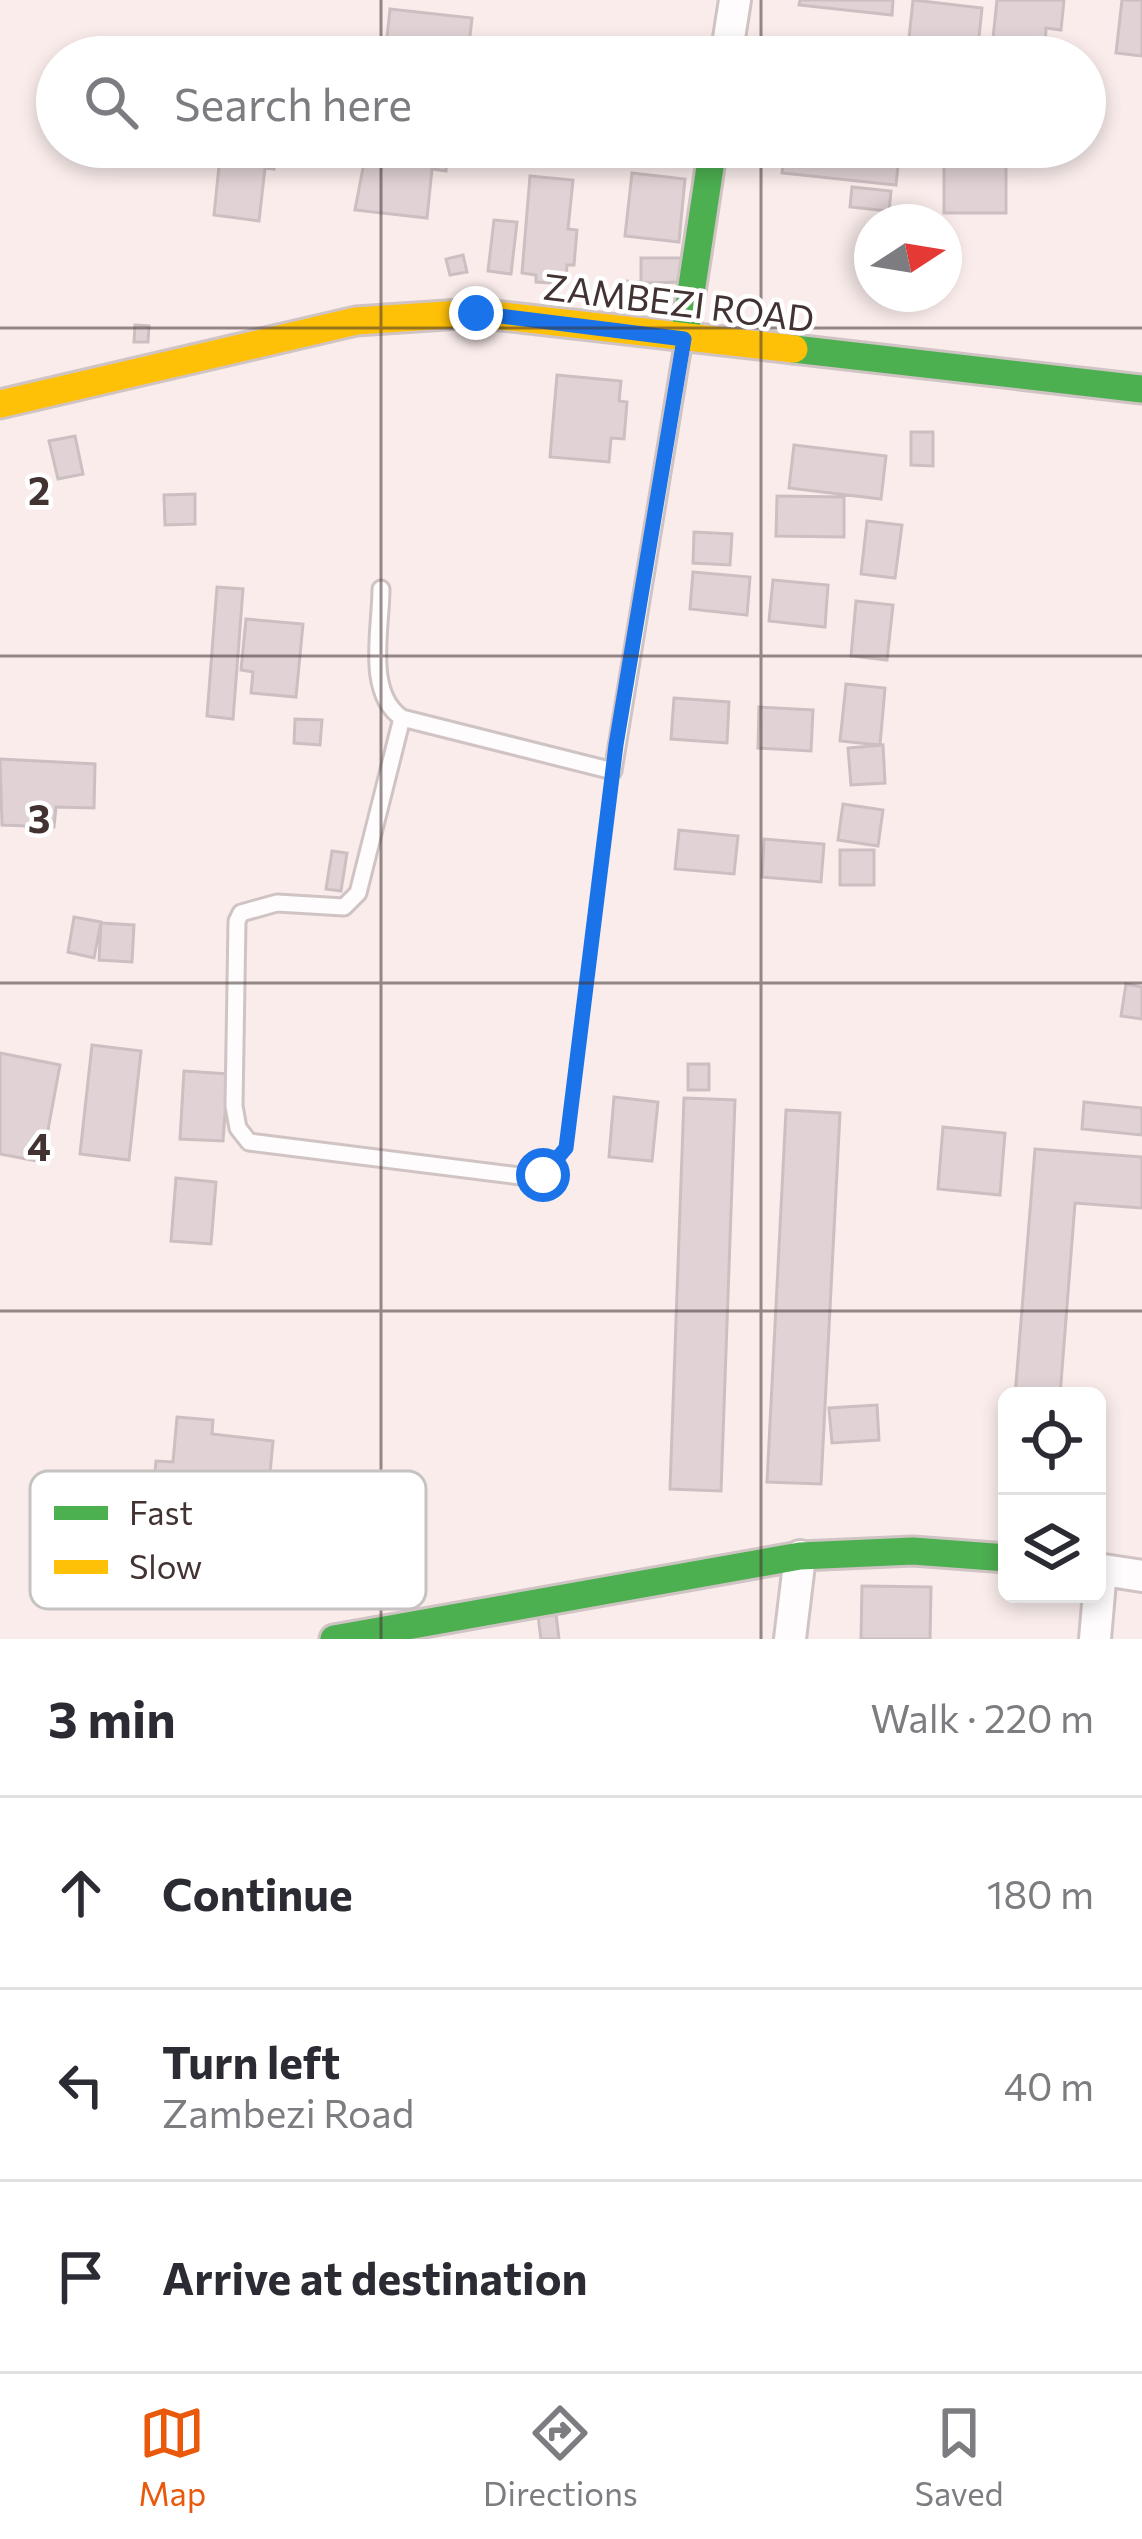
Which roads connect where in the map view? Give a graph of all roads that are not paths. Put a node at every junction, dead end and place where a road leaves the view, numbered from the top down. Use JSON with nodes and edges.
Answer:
{"nodes":[{"id":1,"x":735,"y":0,"type":"edge"},
{"id":2,"x":729,"y":36,"type":"edge"},
{"id":3,"x":710,"y":168,"type":"edge"},
{"id":4,"x":684,"y":339,"type":"junction"},
{"id":5,"x":1142,"y":389,"type":"edge"},
{"id":6,"x":0,"y":404,"type":"edge"},
{"id":7,"x":381,"y":589,"type":"dead end"},
{"id":8,"x":402,"y":718,"type":"junction"},
{"id":9,"x":543,"y":1175,"type":"road end"},
{"id":10,"x":800,"y":1556,"type":"junction"},
{"id":11,"x":998,"y":1557,"type":"edge"},
{"id":12,"x":1106,"y":1570,"type":"edge"},
{"id":13,"x":1142,"y":1576,"type":"edge"},
{"id":14,"x":1097,"y":1603,"type":"edge"},
{"id":15,"x":334,"y":1639,"type":"edge"},
{"id":16,"x":790,"y":1639,"type":"edge"},
{"id":17,"x":1095,"y":1639,"type":"edge"}],
"edges":[{"from":1,"to":2,"type":"street"},
{"from":3,"to":4,"type":"main road"},
{"from":4,"to":5,"type":"main road","name":"ZAMBEZI ROAD"},
{"from":4,"to":6,"type":"main road","name":"ZAMBEZI ROAD"},
{"from":4,"to":8,"type":"lane"},
{"from":7,"to":8,"type":"lane"},
{"from":8,"to":9,"type":"lane"},
{"from":10,"to":11,"type":"main road"},
{"from":10,"to":15,"type":"main road"},
{"from":10,"to":16,"type":"street"},
{"from":12,"to":13,"type":"street"},
{"from":14,"to":17,"type":"street"}]}
